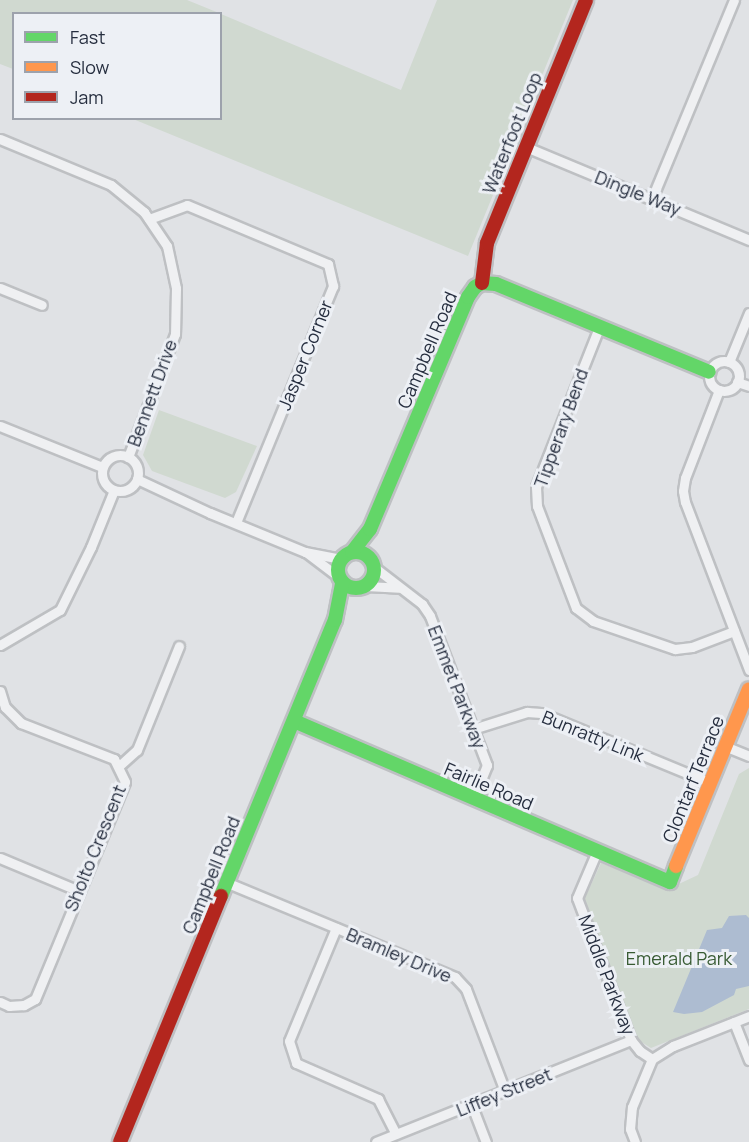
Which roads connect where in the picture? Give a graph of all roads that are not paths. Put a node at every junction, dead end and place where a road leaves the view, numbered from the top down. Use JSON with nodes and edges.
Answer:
{"nodes":[{"id":1,"x":586,"y":0,"type":"edge"},
{"id":2,"x":734,"y":0,"type":"edge"},
{"id":3,"x":0,"y":139,"type":"edge"},
{"id":4,"x":526,"y":147,"type":"junction"},
{"id":5,"x":652,"y":198,"type":"junction"},
{"id":6,"x":149,"y":219,"type":"junction"},
{"id":7,"x":749,"y":240,"type":"edge"},
{"id":8,"x":482,"y":283,"type":"junction"},
{"id":9,"x":0,"y":288,"type":"edge"},
{"id":10,"x":42,"y":305,"type":"dead end"},
{"id":11,"x":749,"y":313,"type":"edge"},
{"id":12,"x":600,"y":325,"type":"junction"},
{"id":13,"x":729,"y":362,"type":"junction"},
{"id":14,"x":709,"y":372,"type":"junction"},
{"id":15,"x":737,"y":382,"type":"junction"},
{"id":16,"x":749,"y":386,"type":"edge"},
{"id":17,"x":719,"y":390,"type":"junction"},
{"id":18,"x":0,"y":426,"type":"edge"},
{"id":19,"x":128,"y":457,"type":"junction"},
{"id":20,"x":102,"y":467,"type":"junction"},
{"id":21,"x":137,"y":478,"type":"junction"},
{"id":22,"x":114,"y":490,"type":"junction"},
{"id":23,"x":236,"y":523,"type":"junction"},
{"id":24,"x":370,"y":530,"type":"junction"},
{"id":25,"x":306,"y":552,"type":"junction"},
{"id":26,"x":347,"y":555,"type":"junction"},
{"id":27,"x":372,"y":563,"type":"junction"},
{"id":28,"x":341,"y":580,"type":"junction"},
{"id":29,"x":363,"y":587,"type":"junction"},
{"id":30,"x":399,"y":588,"type":"junction"},
{"id":31,"x":335,"y":620,"type":"junction"},
{"id":32,"x":734,"y":631,"type":"junction"},
{"id":33,"x":0,"y":645,"type":"edge"},
{"id":34,"x":179,"y":646,"type":"dead end"},
{"id":35,"x":749,"y":670,"type":"edge"},
{"id":36,"x":749,"y":689,"type":"edge"},
{"id":37,"x":0,"y":691,"type":"edge"},
{"id":38,"x":294,"y":721,"type":"junction"},
{"id":39,"x":473,"y":729,"type":"junction"},
{"id":40,"x":727,"y":747,"type":"junction"},
{"id":41,"x":749,"y":756,"type":"edge"},
{"id":42,"x":119,"y":766,"type":"junction"},
{"id":43,"x":711,"y":783,"type":"junction"},
{"id":44,"x":474,"y":798,"type":"junction"},
{"id":45,"x":597,"y":851,"type":"junction"},
{"id":46,"x":0,"y":858,"type":"edge"},
{"id":47,"x":670,"y":882,"type":"joint"},
{"id":48,"x":228,"y":883,"type":"junction"},
{"id":49,"x":79,"y":891,"type":"junction"},
{"id":50,"x":336,"y":928,"type":"junction"},
{"id":51,"x":0,"y":1002,"type":"edge"},
{"id":52,"x":749,"y":1016,"type":"edge"},
{"id":53,"x":734,"y":1022,"type":"junction"},
{"id":54,"x":631,"y":1040,"type":"junction"},
{"id":55,"x":652,"y":1059,"type":"junction"},
{"id":56,"x":749,"y":1060,"type":"edge"},
{"id":57,"x":505,"y":1091,"type":"junction"},
{"id":58,"x":472,"y":1106,"type":"junction"},
{"id":59,"x":396,"y":1134,"type":"junction"},
{"id":60,"x":120,"y":1142,"type":"edge"},
{"id":61,"x":376,"y":1142,"type":"edge"},
{"id":62,"x":486,"y":1142,"type":"edge"},
{"id":63,"x":635,"y":1142,"type":"edge"}],
"edges":[{"from":1,"to":4,"type":"street","name":"Waterfoot Loop"},
{"from":2,"to":5,"type":"street"},
{"from":3,"to":6,"type":"street","name":"Bennett Drive"},
{"from":4,"to":5,"type":"street","name":"Dingle Way"},
{"from":4,"to":8,"type":"street","name":"Waterfoot Loop"},
{"from":5,"to":7,"type":"street","name":"Dingle Way"},
{"from":6,"to":19,"type":"street","name":"Bennett Drive"},
{"from":6,"to":23,"type":"street","name":"Jasper Corner"},
{"from":8,"to":12,"type":"street","name":"Campbell Road"},
{"from":8,"to":24,"type":"street","name":"Campbell Road"},
{"from":9,"to":10,"type":"street"},
{"from":11,"to":13,"type":"street"},
{"from":12,"to":14,"type":"street","name":"Campbell Road"},
{"from":12,"to":32,"type":"street","name":"Tipperary Bend"},
{"from":13,"to":14,"type":"street"},
{"from":13,"to":15,"type":"street"},
{"from":14,"to":17,"type":"street"},
{"from":15,"to":16,"type":"street"},
{"from":15,"to":17,"type":"street"},
{"from":17,"to":32,"type":"street"},
{"from":18,"to":20,"type":"street"},
{"from":19,"to":20,"type":"street","name":"Bennett Drive"},
{"from":19,"to":21,"type":"street","name":"Bennett Drive"},
{"from":20,"to":22,"type":"street"},
{"from":21,"to":22,"type":"street"},
{"from":21,"to":23,"type":"street"},
{"from":22,"to":33,"type":"street"},
{"from":23,"to":25,"type":"street"},
{"from":24,"to":26,"type":"street","name":"Campbell Road"},
{"from":24,"to":27,"type":"street","name":"Campbell Road"},
{"from":25,"to":26,"type":"street"},
{"from":25,"to":28,"type":"street"},
{"from":26,"to":27,"type":"street"},
{"from":26,"to":28,"type":"street","name":"Campbell Road"},
{"from":27,"to":29,"type":"street","name":"Campbell Road"},
{"from":27,"to":30,"type":"street","name":"Emmet Parkway"},
{"from":28,"to":29,"type":"street"},
{"from":28,"to":31,"type":"street","name":"Campbell Road"},
{"from":29,"to":30,"type":"street"},
{"from":29,"to":31,"type":"street","name":"Campbell Road"},
{"from":30,"to":39,"type":"street","name":"Emmet Parkway"},
{"from":31,"to":38,"type":"street","name":"Campbell Road"},
{"from":32,"to":35,"type":"street"},
{"from":34,"to":42,"type":"street"},
{"from":36,"to":40,"type":"street","name":"Clontarf Terrace"},
{"from":37,"to":42,"type":"street","name":"Sholto Crescent"},
{"from":38,"to":44,"type":"street","name":"Fairlie Road"},
{"from":38,"to":48,"type":"street","name":"Campbell Road"},
{"from":39,"to":43,"type":"street","name":"Bunratty Link"},
{"from":39,"to":44,"type":"street","name":"Emmet Parkway"},
{"from":40,"to":41,"type":"street"},
{"from":40,"to":43,"type":"street","name":"Clontarf Terrace"},
{"from":42,"to":49,"type":"street","name":"Sholto Crescent"},
{"from":43,"to":47,"type":"street","name":"Clontarf Terrace"},
{"from":44,"to":45,"type":"street","name":"Fairlie Road"},
{"from":45,"to":47,"type":"street","name":"Fairlie Road"},
{"from":45,"to":54,"type":"street","name":"Middle Parkway"},
{"from":46,"to":49,"type":"street"},
{"from":48,"to":50,"type":"street","name":"Bramley Drive"},
{"from":48,"to":60,"type":"street","name":"Campbell Road"},
{"from":49,"to":51,"type":"street","name":"Sholto Crescent"},
{"from":50,"to":57,"type":"street","name":"Bramley Drive"},
{"from":50,"to":59,"type":"street"},
{"from":52,"to":53,"type":"street"},
{"from":53,"to":55,"type":"street"},
{"from":53,"to":56,"type":"street"},
{"from":54,"to":55,"type":"street","name":"Middle Parkway"},
{"from":54,"to":57,"type":"street","name":"Liffey Street"},
{"from":55,"to":63,"type":"street"},
{"from":57,"to":58,"type":"street","name":"Liffey Street"},
{"from":58,"to":59,"type":"street","name":"Liffey Street"},
{"from":58,"to":62,"type":"street"},
{"from":59,"to":61,"type":"street","name":"Liffey Street"}]}
